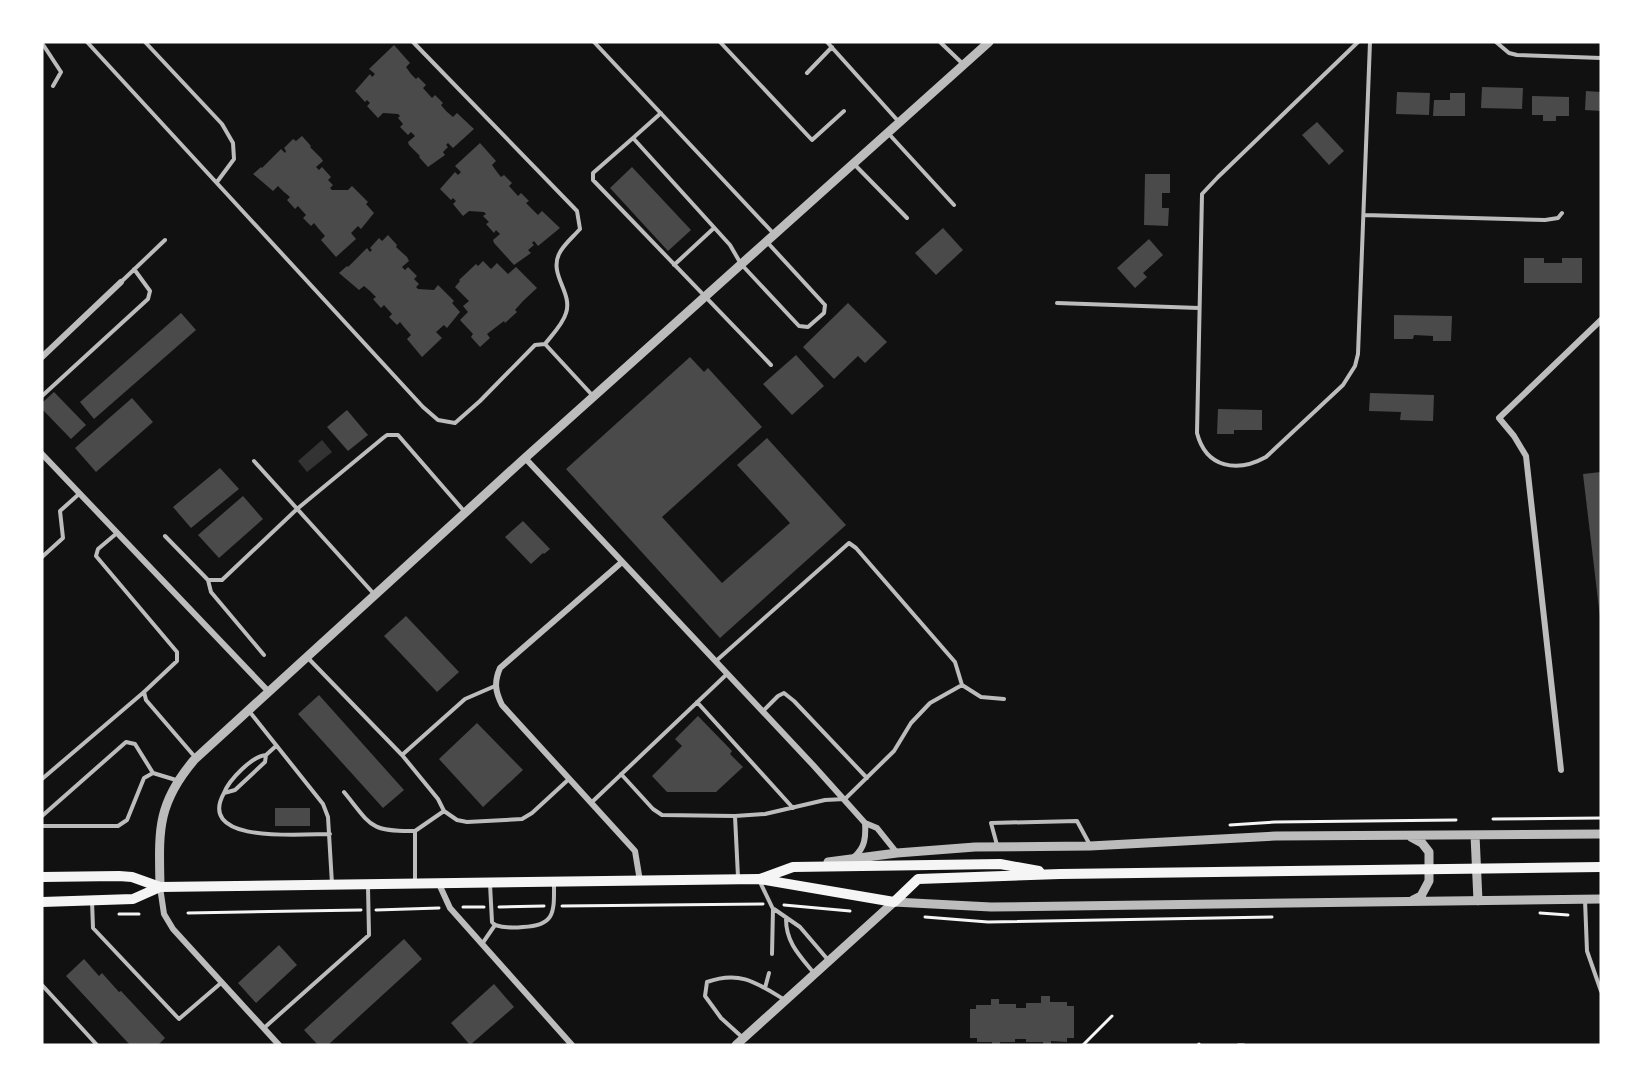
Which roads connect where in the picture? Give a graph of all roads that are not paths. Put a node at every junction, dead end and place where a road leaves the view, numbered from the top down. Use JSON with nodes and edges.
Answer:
{"nodes":[{"id":1,"x":87,"y":42,"type":"edge"},
{"id":2,"x":145,"y":42,"type":"edge"},
{"id":3,"x":414,"y":42,"type":"edge"},
{"id":4,"x":594,"y":42,"type":"edge"},
{"id":5,"x":720,"y":42,"type":"edge"},
{"id":6,"x":827,"y":42,"type":"edge"},
{"id":7,"x":940,"y":42,"type":"edge"},
{"id":8,"x":989,"y":42,"type":"edge"},
{"id":9,"x":1358,"y":42,"type":"edge"},
{"id":10,"x":1370,"y":42,"type":"edge"},
{"id":11,"x":1496,"y":42,"type":"edge"},
{"id":12,"x":42,"y":43,"type":"edge"},
{"id":13,"x":832,"y":47,"type":"junction"},
{"id":14,"x":1601,"y":58,"type":"edge"},
{"id":15,"x":963,"y":64,"type":"junction"},
{"id":16,"x":807,"y":73,"type":"dead end"},
{"id":17,"x":53,"y":86,"type":"dead end"},
{"id":18,"x":844,"y":111,"type":"dead end"},
{"id":19,"x":661,"y":113,"type":"junction"},
{"id":20,"x":899,"y":122,"type":"junction"},
{"id":21,"x":887,"y":133,"type":"junction"},
{"id":22,"x":633,"y":138,"type":"junction"},
{"id":23,"x":854,"y":163,"type":"junction"},
{"id":24,"x":217,"y":182,"type":"junction"},
{"id":25,"x":954,"y":205,"type":"dead end"},
{"id":26,"x":1562,"y":213,"type":"dead end"},
{"id":27,"x":1364,"y":215,"type":"junction"},
{"id":28,"x":907,"y":218,"type":"dead end"},
{"id":29,"x":714,"y":228,"type":"junction"},
{"id":30,"x":774,"y":234,"type":"junction"},
{"id":31,"x":165,"y":240,"type":"dead end"},
{"id":32,"x":766,"y":242,"type":"junction"},
{"id":33,"x":741,"y":264,"type":"junction"},
{"id":34,"x":674,"y":265,"type":"junction"},
{"id":35,"x":134,"y":269,"type":"junction"},
{"id":36,"x":121,"y":282,"type":"joint"},
{"id":37,"x":705,"y":296,"type":"junction"},
{"id":38,"x":1057,"y":303,"type":"dead end"},
{"id":39,"x":1199,"y":308,"type":"junction"},
{"id":40,"x":1601,"y":320,"type":"edge"},
{"id":41,"x":545,"y":344,"type":"junction"},
{"id":42,"x":42,"y":357,"type":"edge"},
{"id":43,"x":771,"y":365,"type":"dead end"},
{"id":44,"x":42,"y":396,"type":"edge"},
{"id":45,"x":593,"y":397,"type":"junction"},
{"id":46,"x":42,"y":454,"type":"edge"},
{"id":47,"x":525,"y":458,"type":"junction"},
{"id":48,"x":254,"y":460,"type":"dead end"},
{"id":49,"x":80,"y":493,"type":"junction"},
{"id":50,"x":297,"y":509,"type":"junction"},
{"id":51,"x":466,"y":512,"type":"junction"},
{"id":52,"x":117,"y":533,"type":"junction"},
{"id":53,"x":165,"y":536,"type":"dead end"},
{"id":54,"x":42,"y":557,"type":"edge"},
{"id":55,"x":622,"y":562,"type":"junction"},
{"id":56,"x":208,"y":580,"type":"junction"},
{"id":57,"x":374,"y":595,"type":"junction"},
{"id":58,"x":264,"y":655,"type":"dead end"},
{"id":59,"x":306,"y":657,"type":"junction"},
{"id":60,"x":716,"y":661,"type":"junction"},
{"id":61,"x":727,"y":674,"type":"junction"},
{"id":62,"x":495,"y":686,"type":"junction"},
{"id":63,"x":962,"y":686,"type":"junction"},
{"id":64,"x":268,"y":691,"type":"junction"},
{"id":65,"x":144,"y":692,"type":"junction"},
{"id":66,"x":1004,"y":699,"type":"dead end"},
{"id":67,"x":697,"y":702,"type":"junction"},
{"id":68,"x":248,"y":709,"type":"junction"},
{"id":69,"x":763,"y":712,"type":"junction"},
{"id":70,"x":276,"y":746,"type":"junction"},
{"id":71,"x":266,"y":755,"type":"junction"},
{"id":72,"x":402,"y":755,"type":"junction"},
{"id":73,"x":196,"y":758,"type":"junction"},
{"id":74,"x":1561,"y":770,"type":"dead end"},
{"id":75,"x":153,"y":773,"type":"junction"},
{"id":76,"x":621,"y":774,"type":"junction"},
{"id":77,"x":867,"y":777,"type":"junction"},
{"id":78,"x":569,"y":778,"type":"junction"},
{"id":79,"x":42,"y":779,"type":"edge"},
{"id":80,"x":177,"y":780,"type":"junction"},
{"id":81,"x":344,"y":792,"type":"dead end"},
{"id":82,"x":224,"y":793,"type":"junction"},
{"id":83,"x":844,"y":799,"type":"junction"},
{"id":84,"x":592,"y":802,"type":"junction"},
{"id":85,"x":794,"y":809,"type":"junction"},
{"id":86,"x":444,"y":811,"type":"junction"},
{"id":87,"x":42,"y":816,"type":"edge"},
{"id":88,"x":735,"y":816,"type":"junction"},
{"id":89,"x":865,"y":823,"type":"junction"},
{"id":90,"x":42,"y":826,"type":"edge"},
{"id":91,"x":415,"y":831,"type":"junction"},
{"id":92,"x":330,"y":834,"type":"junction"},
{"id":93,"x":1601,"y":834,"type":"edge"},
{"id":94,"x":1475,"y":835,"type":"junction"},
{"id":95,"x":1409,"y":836,"type":"junction"},
{"id":96,"x":997,"y":846,"type":"junction"},
{"id":97,"x":1090,"y":846,"type":"junction"},
{"id":98,"x":897,"y":853,"type":"junction"},
{"id":99,"x":852,"y":859,"type":"junction"},
{"id":100,"x":793,"y":867,"type":"junction"},
{"id":101,"x":1601,"y":867,"type":"edge"},
{"id":102,"x":1060,"y":874,"type":"junction"},
{"id":103,"x":42,"y":877,"type":"edge"},
{"id":104,"x":738,"y":879,"type":"junction"},
{"id":105,"x":759,"y":879,"type":"junction"},
{"id":106,"x":640,"y":881,"type":"junction"},
{"id":107,"x":554,"y":882,"type":"junction"},
{"id":108,"x":415,"y":883,"type":"junction"},
{"id":109,"x":490,"y":883,"type":"junction"},
{"id":110,"x":332,"y":884,"type":"junction"},
{"id":111,"x":440,"y":884,"type":"junction"},
{"id":112,"x":368,"y":885,"type":"junction"},
{"id":113,"x":160,"y":887,"type":"junction"},
{"id":114,"x":1585,"y":899,"type":"junction"},
{"id":115,"x":1601,"y":899,"type":"edge"},
{"id":116,"x":92,"y":901,"type":"junction"},
{"id":117,"x":1478,"y":901,"type":"junction"},
{"id":118,"x":42,"y":902,"type":"edge"},
{"id":119,"x":894,"y":902,"type":"junction"},
{"id":120,"x":1408,"y":902,"type":"junction"},
{"id":121,"x":772,"y":907,"type":"junction"},
{"id":122,"x":786,"y":919,"type":"junction"},
{"id":123,"x":495,"y":926,"type":"junction"},
{"id":124,"x":482,"y":944,"type":"junction"},
{"id":125,"x":772,"y":954,"type":"dead end"},
{"id":126,"x":829,"y":961,"type":"junction"},
{"id":127,"x":769,"y":973,"type":"dead end"},
{"id":128,"x":815,"y":974,"type":"junction"},
{"id":129,"x":222,"y":982,"type":"junction"},
{"id":130,"x":42,"y":985,"type":"edge"},
{"id":131,"x":765,"y":988,"type":"junction"},
{"id":132,"x":1601,"y":991,"type":"edge"},
{"id":133,"x":786,"y":1000,"type":"junction"},
{"id":134,"x":264,"y":1028,"type":"junction"},
{"id":135,"x":740,"y":1042,"type":"edge"},
{"id":136,"x":97,"y":1045,"type":"edge"},
{"id":137,"x":279,"y":1045,"type":"edge"},
{"id":138,"x":572,"y":1045,"type":"edge"}],
"edges":[{"from":1,"to":24,"type":"lane"},
{"from":2,"to":24,"type":"lane"},
{"from":3,"to":41,"type":"lane"},
{"from":4,"to":19,"type":"lane"},
{"from":5,"to":18,"type":"lane"},
{"from":6,"to":13,"type":"lane"},
{"from":7,"to":15,"type":"lane"},
{"from":8,"to":15,"type":"street"},
{"from":9,"to":39,"type":"lane"},
{"from":10,"to":27,"type":"lane"},
{"from":11,"to":14,"type":"lane"},
{"from":12,"to":17,"type":"lane"},
{"from":13,"to":16,"type":"lane"},
{"from":13,"to":20,"type":"lane"},
{"from":15,"to":20,"type":"street"},
{"from":19,"to":22,"type":"lane"},
{"from":19,"to":30,"type":"lane"},
{"from":20,"to":21,"type":"street"},
{"from":21,"to":23,"type":"street"},
{"from":21,"to":25,"type":"lane"},
{"from":22,"to":29,"type":"lane"},
{"from":22,"to":34,"type":"lane"},
{"from":23,"to":28,"type":"lane"},
{"from":23,"to":30,"type":"street"},
{"from":24,"to":41,"type":"lane"},
{"from":26,"to":27,"type":"lane"},
{"from":27,"to":39,"type":"lane"},
{"from":29,"to":33,"type":"lane"},
{"from":29,"to":34,"type":"lane"},
{"from":30,"to":32,"type":"street"},
{"from":31,"to":35,"type":"lane"},
{"from":32,"to":33,"type":"street"},
{"from":32,"to":33,"type":"lane"},
{"from":33,"to":37,"type":"street"},
{"from":34,"to":37,"type":"lane"},
{"from":35,"to":36,"type":"lane"},
{"from":35,"to":44,"type":"lane"},
{"from":36,"to":42,"type":"street"},
{"from":37,"to":43,"type":"lane"},
{"from":37,"to":45,"type":"street"},
{"from":38,"to":39,"type":"lane"},
{"from":40,"to":74,"type":"street"},
{"from":41,"to":45,"type":"lane"},
{"from":45,"to":47,"type":"street"},
{"from":46,"to":49,"type":"street"},
{"from":47,"to":51,"type":"street"},
{"from":47,"to":55,"type":"street"},
{"from":48,"to":50,"type":"lane"},
{"from":49,"to":52,"type":"street"},
{"from":49,"to":54,"type":"lane"},
{"from":50,"to":51,"type":"lane"},
{"from":50,"to":56,"type":"lane"},
{"from":50,"to":57,"type":"lane"},
{"from":51,"to":57,"type":"street"},
{"from":52,"to":64,"type":"street"},
{"from":52,"to":65,"type":"lane"},
{"from":53,"to":56,"type":"lane"},
{"from":55,"to":60,"type":"street"},
{"from":55,"to":62,"type":"street"},
{"from":56,"to":58,"type":"lane"},
{"from":57,"to":59,"type":"street"},
{"from":59,"to":64,"type":"street"},
{"from":59,"to":72,"type":"lane"},
{"from":60,"to":61,"type":"street"},
{"from":60,"to":63,"type":"lane"},
{"from":61,"to":67,"type":"lane"},
{"from":61,"to":69,"type":"street"},
{"from":62,"to":72,"type":"lane"},
{"from":62,"to":78,"type":"street"},
{"from":63,"to":66,"type":"lane"},
{"from":63,"to":77,"type":"lane"},
{"from":64,"to":68,"type":"street"},
{"from":65,"to":73,"type":"lane"},
{"from":65,"to":79,"type":"lane"},
{"from":67,"to":76,"type":"lane"},
{"from":67,"to":85,"type":"lane"},
{"from":68,"to":70,"type":"lane"},
{"from":68,"to":73,"type":"street"},
{"from":69,"to":77,"type":"lane"},
{"from":69,"to":83,"type":"street"},
{"from":70,"to":71,"type":"lane"},
{"from":70,"to":92,"type":"lane"},
{"from":71,"to":82,"type":"lane"},
{"from":71,"to":82,"type":"lane"},
{"from":72,"to":86,"type":"lane"},
{"from":73,"to":80,"type":"street"},
{"from":75,"to":80,"type":"lane"},
{"from":75,"to":87,"type":"lane"},
{"from":75,"to":90,"type":"lane"},
{"from":76,"to":84,"type":"lane"},
{"from":76,"to":88,"type":"lane"},
{"from":77,"to":83,"type":"lane"},
{"from":78,"to":84,"type":"street"},
{"from":78,"to":86,"type":"lane"},
{"from":80,"to":113,"type":"street"},
{"from":81,"to":91,"type":"lane"},
{"from":82,"to":92,"type":"lane"},
{"from":83,"to":85,"type":"lane"},
{"from":83,"to":89,"type":"street"},
{"from":84,"to":106,"type":"street"},
{"from":85,"to":88,"type":"lane"},
{"from":86,"to":91,"type":"lane"},
{"from":88,"to":104,"type":"lane"},
{"from":89,"to":98,"type":"street"},
{"from":89,"to":99,"type":"street"},
{"from":91,"to":108,"type":"lane"},
{"from":92,"to":110,"type":"lane"},
{"from":93,"to":94,"type":"street"},
{"from":94,"to":95,"type":"street"},
{"from":94,"to":117,"type":"street"},
{"from":95,"to":97,"type":"street"},
{"from":95,"to":120,"type":"street"},
{"from":96,"to":97,"type":"street"},
{"from":96,"to":97,"type":"lane"},
{"from":96,"to":98,"type":"street"},
{"from":98,"to":99,"type":"street"},
{"from":99,"to":100,"type":"street"},
{"from":100,"to":102,"type":"main road"},
{"from":100,"to":105,"type":"main road"},
{"from":101,"to":102,"type":"main road"},
{"from":102,"to":119,"type":"main road"},
{"from":103,"to":113,"type":"main road"},
{"from":104,"to":105,"type":"main road"},
{"from":104,"to":106,"type":"main road"},
{"from":105,"to":119,"type":"main road"},
{"from":105,"to":121,"type":"lane"},
{"from":106,"to":107,"type":"main road"},
{"from":107,"to":109,"type":"main road"},
{"from":107,"to":123,"type":"lane"},
{"from":108,"to":111,"type":"main road"},
{"from":108,"to":112,"type":"main road"},
{"from":109,"to":111,"type":"main road"},
{"from":109,"to":123,"type":"lane"},
{"from":110,"to":112,"type":"main road"},
{"from":110,"to":113,"type":"main road"},
{"from":111,"to":124,"type":"street"},
{"from":112,"to":134,"type":"lane"},
{"from":113,"to":116,"type":"main road"},
{"from":113,"to":129,"type":"street"},
{"from":114,"to":115,"type":"street"},
{"from":114,"to":117,"type":"street"},
{"from":114,"to":132,"type":"lane"},
{"from":116,"to":118,"type":"main road"},
{"from":116,"to":129,"type":"lane"},
{"from":117,"to":120,"type":"street"},
{"from":119,"to":120,"type":"street"},
{"from":119,"to":126,"type":"street"},
{"from":121,"to":122,"type":"lane"},
{"from":121,"to":125,"type":"lane"},
{"from":122,"to":126,"type":"lane"},
{"from":122,"to":128,"type":"lane"},
{"from":123,"to":124,"type":"lane"},
{"from":124,"to":138,"type":"street"},
{"from":126,"to":128,"type":"street"},
{"from":127,"to":131,"type":"lane"},
{"from":128,"to":133,"type":"street"},
{"from":129,"to":134,"type":"street"},
{"from":130,"to":136,"type":"lane"},
{"from":131,"to":133,"type":"lane"},
{"from":131,"to":135,"type":"lane"},
{"from":133,"to":135,"type":"street"},
{"from":134,"to":137,"type":"street"}]}
